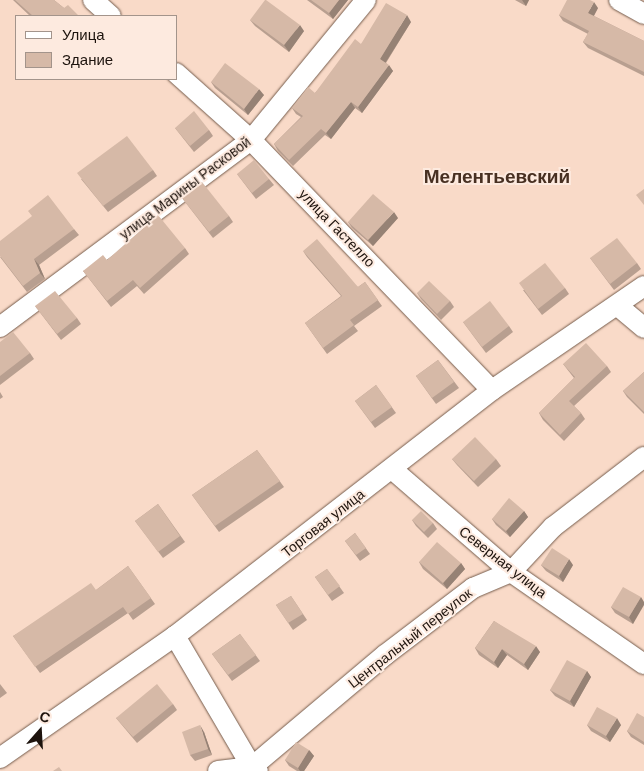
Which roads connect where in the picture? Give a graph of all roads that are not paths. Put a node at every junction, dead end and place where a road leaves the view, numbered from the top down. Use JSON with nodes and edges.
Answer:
{"nodes":[{"id":1,"x":93,"y":0,"type":"edge"},
{"id":2,"x":366,"y":0,"type":"edge"},
{"id":3,"x":619,"y":0,"type":"edge"},
{"id":4,"x":644,"y":14,"type":"edge"},
{"id":5,"x":110,"y":15,"type":"edge"},
{"id":6,"x":178,"y":75,"type":"edge"},
{"id":7,"x":251,"y":140,"type":"junction"},
{"id":8,"x":644,"y":286,"type":"edge"},
{"id":9,"x":618,"y":306,"type":"junction"},
{"id":10,"x":0,"y":327,"type":"edge"},
{"id":11,"x":644,"y":328,"type":"edge"},
{"id":12,"x":492,"y":390,"type":"junction"},
{"id":13,"x":644,"y":457,"type":"edge"},
{"id":14,"x":392,"y":469,"type":"junction"},
{"id":15,"x":511,"y":572,"type":"junction"},
{"id":16,"x":175,"y":636,"type":"junction"},
{"id":17,"x":644,"y":664,"type":"edge"},
{"id":18,"x":0,"y":758,"type":"edge"},
{"id":19,"x":255,"y":769,"type":"edge"},
{"id":20,"x":218,"y":771,"type":"edge"}],
"edges":[{"from":1,"to":5,"type":"street"},
{"from":2,"to":7,"type":"street","name":"улица Марины Расковой"},
{"from":3,"to":4,"type":"street"},
{"from":6,"to":7,"type":"street","name":"улица Гастелло"},
{"from":7,"to":10,"type":"street","name":"улица Марины Расковой"},
{"from":7,"to":12,"type":"street","name":"улица Гастелло"},
{"from":8,"to":9,"type":"street","name":"Торговая улица"},
{"from":9,"to":11,"type":"street"},
{"from":9,"to":12,"type":"street","name":"Торговая улица"},
{"from":12,"to":14,"type":"street","name":"Торговая улица"},
{"from":13,"to":15,"type":"street","name":"Центральный переулок"},
{"from":14,"to":15,"type":"street","name":"Северная улица"},
{"from":14,"to":16,"type":"street","name":"Торговая улица"},
{"from":15,"to":17,"type":"street","name":"Северная улица"},
{"from":15,"to":19,"type":"street","name":"Центральный переулок"},
{"from":16,"to":18,"type":"street","name":"Торговая улица"},
{"from":16,"to":19,"type":"street"},
{"from":19,"to":20,"type":"street"}]}
